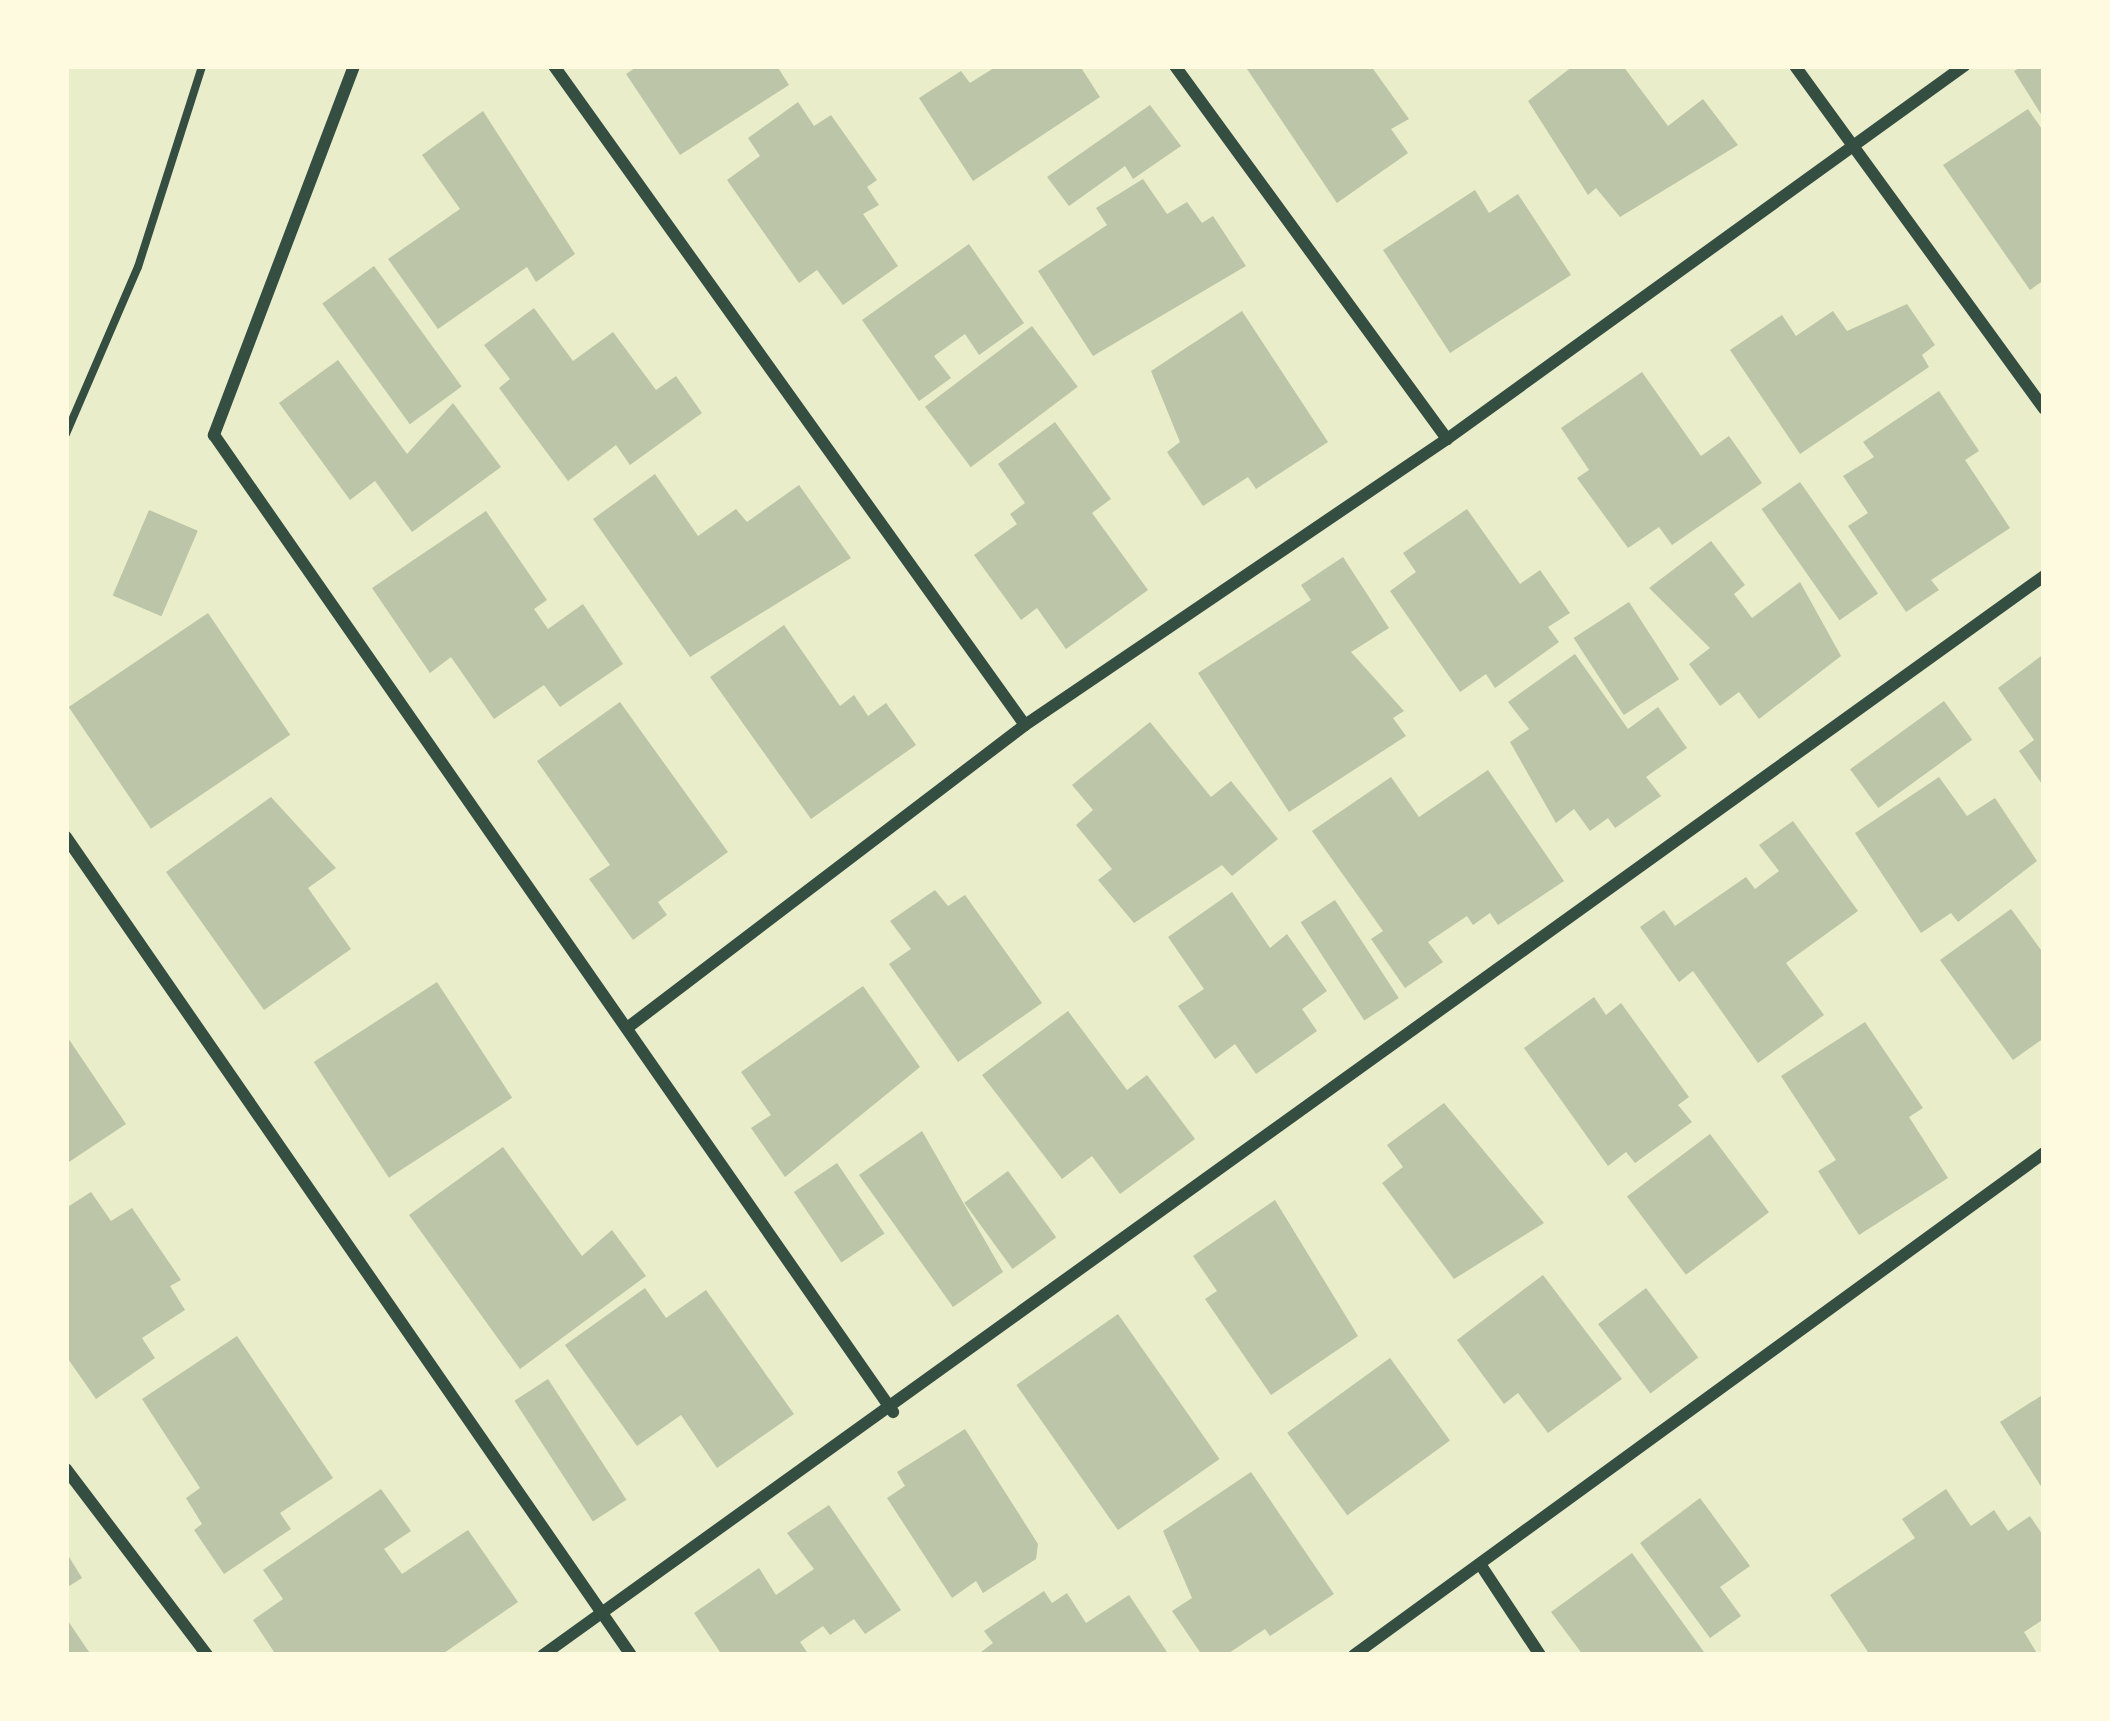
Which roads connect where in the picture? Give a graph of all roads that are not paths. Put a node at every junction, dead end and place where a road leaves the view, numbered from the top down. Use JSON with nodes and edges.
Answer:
{"nodes":[{"id":1,"x":354,"y":66,"type":"edge"},
{"id":2,"x":554,"y":66,"type":"edge"},
{"id":3,"x":1175,"y":66,"type":"edge"},
{"id":4,"x":1795,"y":66,"type":"edge"},
{"id":5,"x":1964,"y":66,"type":"edge"},
{"id":6,"x":1852,"y":148,"type":"junction"},
{"id":7,"x":2044,"y":409,"type":"edge"},
{"id":8,"x":1447,"y":440,"type":"junction"},
{"id":9,"x":2044,"y":576,"type":"edge"},
{"id":10,"x":1025,"y":725,"type":"junction"},
{"id":11,"x":66,"y":836,"type":"edge"},
{"id":12,"x":627,"y":1028,"type":"junction"},
{"id":13,"x":2044,"y":1153,"type":"edge"},
{"id":14,"x":893,"y":1412,"type":"junction"},
{"id":15,"x":66,"y":1469,"type":"edge"},
{"id":16,"x":1482,"y":1567,"type":"junction"},
{"id":17,"x":600,"y":1614,"type":"junction"},
{"id":18,"x":207,"y":1655,"type":"edge"},
{"id":19,"x":543,"y":1655,"type":"edge"},
{"id":20,"x":631,"y":1655,"type":"edge"},
{"id":21,"x":1354,"y":1655,"type":"edge"},
{"id":22,"x":1540,"y":1655,"type":"edge"}],
"edges":[{"from":1,"to":12,"type":"street"},
{"from":2,"to":10,"type":"street"},
{"from":3,"to":8,"type":"street"},
{"from":4,"to":6,"type":"street"},
{"from":5,"to":6,"type":"street"},
{"from":6,"to":7,"type":"street"},
{"from":6,"to":8,"type":"street"},
{"from":8,"to":10,"type":"street"},
{"from":9,"to":14,"type":"street"},
{"from":10,"to":12,"type":"street"},
{"from":11,"to":17,"type":"street"},
{"from":12,"to":14,"type":"street"},
{"from":13,"to":16,"type":"street"},
{"from":14,"to":17,"type":"street"},
{"from":15,"to":18,"type":"street"},
{"from":16,"to":21,"type":"street"},
{"from":16,"to":22,"type":"street"},
{"from":17,"to":19,"type":"street"},
{"from":17,"to":20,"type":"street"}]}
